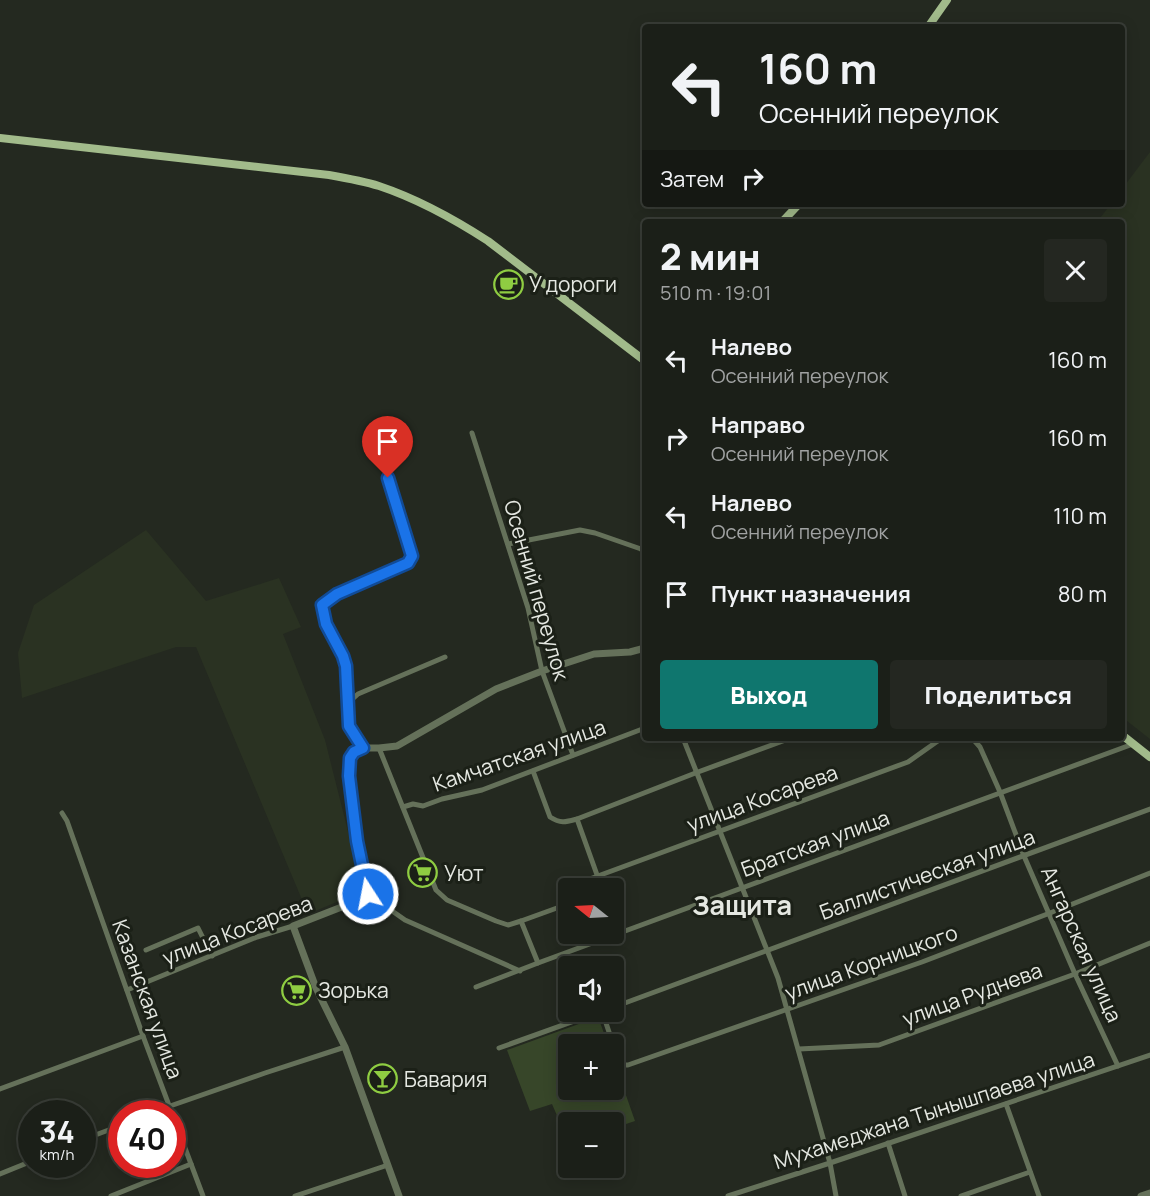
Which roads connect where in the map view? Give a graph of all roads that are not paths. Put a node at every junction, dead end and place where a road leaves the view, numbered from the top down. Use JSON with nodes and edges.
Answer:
{"nodes":[{"id":1,"x":947,"y":0,"type":"edge"},
{"id":2,"x":930,"y":24,"type":"edge"},
{"id":3,"x":0,"y":138,"type":"edge"},
{"id":4,"x":796,"y":207,"type":"edge"},
{"id":5,"x":785,"y":219,"type":"edge"},
{"id":6,"x":642,"y":355,"type":"edge"},
{"id":7,"x":472,"y":433,"type":"dead end"},
{"id":8,"x":382,"y":457,"type":"dead end"},
{"id":9,"x":508,"y":544,"type":"junction"},
{"id":10,"x":642,"y":550,"type":"edge"},
{"id":11,"x":642,"y":649,"type":"edge"},
{"id":12,"x":445,"y":657,"type":"dead end"},
{"id":13,"x":542,"y":671,"type":"junction"},
{"id":14,"x":348,"y":703,"type":"junction"},
{"id":15,"x":642,"y":729,"type":"edge"},
{"id":16,"x":1125,"y":737,"type":"edge"},
{"id":17,"x":684,"y":741,"type":"edge"},
{"id":18,"x":783,"y":741,"type":"edge"},
{"id":19,"x":938,"y":741,"type":"edge"},
{"id":20,"x":975,"y":741,"type":"edge"},
{"id":21,"x":1133,"y":744,"type":"junction"},
{"id":22,"x":363,"y":748,"type":"junction"},
{"id":23,"x":379,"y":748,"type":"junction"},
{"id":24,"x":573,"y":755,"type":"junction"},
{"id":25,"x":1150,"y":757,"type":"edge"},
{"id":26,"x":533,"y":771,"type":"junction"},
{"id":27,"x":698,"y":772,"type":"junction"},
{"id":28,"x":1000,"y":792,"type":"junction"},
{"id":29,"x":403,"y":807,"type":"junction"},
{"id":30,"x":1150,"y":809,"type":"edge"},
{"id":31,"x":62,"y":813,"type":"dead end"},
{"id":32,"x":577,"y":819,"type":"junction"},
{"id":33,"x":720,"y":830,"type":"junction"},
{"id":34,"x":1024,"y":856,"type":"junction"},
{"id":35,"x":1150,"y":873,"type":"edge"},
{"id":36,"x":598,"y":875,"type":"junction"},
{"id":37,"x":591,"y":878,"type":"edge"},
{"id":38,"x":599,"y":878,"type":"edge"},
{"id":39,"x":743,"y":888,"type":"junction"},
{"id":40,"x":368,"y":894,"type":"junction"},
{"id":41,"x":558,"y":908,"type":"edge"},
{"id":42,"x":1050,"y":914,"type":"junction"},
{"id":43,"x":521,"y":921,"type":"junction"},
{"id":44,"x":293,"y":926,"type":"junction"},
{"id":45,"x":1150,"y":943,"type":"edge"},
{"id":46,"x":146,"y":950,"type":"dead end"},
{"id":47,"x":767,"y":950,"type":"junction"},
{"id":48,"x":212,"y":956,"type":"junction"},
{"id":49,"x":538,"y":963,"type":"junction"},
{"id":50,"x":520,"y":971,"type":"junction"},
{"id":51,"x":1076,"y":974,"type":"junction"},
{"id":52,"x":476,"y":987,"type":"dead end"},
{"id":53,"x":127,"y":990,"type":"junction"},
{"id":54,"x":624,"y":1003,"type":"edge"},
{"id":55,"x":787,"y":1010,"type":"junction"},
{"id":56,"x":571,"y":1022,"type":"edge"},
{"id":57,"x":143,"y":1036,"type":"junction"},
{"id":58,"x":345,"y":1047,"type":"junction"},
{"id":59,"x":499,"y":1048,"type":"dead end"},
{"id":60,"x":799,"y":1049,"type":"junction"},
{"id":61,"x":1150,"y":1055,"type":"edge"},
{"id":62,"x":624,"y":1065,"type":"edge"},
{"id":63,"x":1118,"y":1066,"type":"junction"},
{"id":64,"x":0,"y":1089,"type":"edge"},
{"id":65,"x":168,"y":1100,"type":"edge"},
{"id":66,"x":185,"y":1100,"type":"edge"},
{"id":67,"x":1006,"y":1104,"type":"junction"},
{"id":68,"x":888,"y":1143,"type":"junction"},
{"id":69,"x":186,"y":1150,"type":"edge"},
{"id":70,"x":830,"y":1163,"type":"junction"},
{"id":71,"x":191,"y":1164,"type":"junction"},
{"id":72,"x":388,"y":1165,"type":"junction"},
{"id":73,"x":18,"y":1167,"type":"edge"},
{"id":74,"x":1030,"y":1172,"type":"junction"},
{"id":75,"x":0,"y":1174,"type":"edge"},
{"id":76,"x":1150,"y":1193,"type":"edge"},
{"id":77,"x":111,"y":1196,"type":"edge"},
{"id":78,"x":203,"y":1196,"type":"edge"},
{"id":79,"x":295,"y":1196,"type":"edge"},
{"id":80,"x":399,"y":1196,"type":"edge"},
{"id":81,"x":728,"y":1196,"type":"edge"},
{"id":82,"x":836,"y":1196,"type":"edge"},
{"id":83,"x":905,"y":1196,"type":"edge"},
{"id":84,"x":961,"y":1196,"type":"edge"},
{"id":85,"x":1039,"y":1196,"type":"edge"},
{"id":86,"x":1141,"y":1196,"type":"edge"}],
"edges":[{"from":1,"to":2,"type":"main road"},
{"from":3,"to":6,"type":"main road"},
{"from":4,"to":5,"type":"main road"},
{"from":7,"to":9,"type":"street","name":"Осенний переулок"},
{"from":8,"to":14,"type":"street"},
{"from":9,"to":10,"type":"street"},
{"from":9,"to":13,"type":"street","name":"Осенний переулок"},
{"from":11,"to":13,"type":"street"},
{"from":12,"to":14,"type":"street"},
{"from":13,"to":23,"type":"street"},
{"from":13,"to":24,"type":"street","name":"Осенний переулок"},
{"from":14,"to":22,"type":"street"},
{"from":15,"to":24,"type":"street","name":"Камчатская улица"},
{"from":16,"to":21,"type":"main road"},
{"from":17,"to":27,"type":"street"},
{"from":18,"to":27,"type":"street"},
{"from":19,"to":33,"type":"street","name":"улица Косарева"},
{"from":20,"to":28,"type":"street","name":"Ангарская улица"},
{"from":21,"to":25,"type":"main road"},
{"from":21,"to":28,"type":"street","name":"Братская улица"},
{"from":22,"to":23,"type":"street"},
{"from":22,"to":40,"type":"street"},
{"from":23,"to":29,"type":"street"},
{"from":24,"to":26,"type":"street","name":"Камчатская улица"},
{"from":26,"to":29,"type":"street","name":"Камчатская улица"},
{"from":26,"to":32,"type":"street"},
{"from":27,"to":32,"type":"street"},
{"from":27,"to":33,"type":"street"},
{"from":28,"to":34,"type":"street","name":"Ангарская улица"},
{"from":28,"to":39,"type":"street","name":"Братская улица"},
{"from":29,"to":43,"type":"street"},
{"from":30,"to":34,"type":"street","name":"Баллистическая улица"},
{"from":31,"to":53,"type":"street","name":"Казанская улица"},
{"from":32,"to":36,"type":"street"},
{"from":33,"to":36,"type":"street","name":"улица Косарева"},
{"from":33,"to":39,"type":"street"},
{"from":34,"to":42,"type":"street","name":"Ангарская улица"},
{"from":34,"to":47,"type":"street","name":"Баллистическая улица"},
{"from":35,"to":42,"type":"street","name":"улица Корницкого"},
{"from":36,"to":37,"type":"street","name":"улица Косарева"},
{"from":36,"to":38,"type":"street"},
{"from":39,"to":47,"type":"street"},
{"from":39,"to":49,"type":"street","name":"Братская улица"},
{"from":40,"to":44,"type":"street","name":"улица Косарева"},
{"from":40,"to":50,"type":"street"},
{"from":41,"to":43,"type":"street"},
{"from":42,"to":51,"type":"street","name":"Ангарская улица"},
{"from":42,"to":55,"type":"street","name":"улица Корницкого"},
{"from":43,"to":49,"type":"street"},
{"from":44,"to":48,"type":"street","name":"улица Косарева"},
{"from":44,"to":58,"type":"street"},
{"from":45,"to":51,"type":"street","name":"улица Руднева"},
{"from":46,"to":48,"type":"street"},
{"from":47,"to":54,"type":"street","name":"Баллистическая улица"},
{"from":47,"to":55,"type":"street"},
{"from":48,"to":53,"type":"street","name":"улица Косарева"},
{"from":49,"to":50,"type":"street","name":"Братская улица"},
{"from":50,"to":52,"type":"street","name":"Братская улица"},
{"from":51,"to":60,"type":"street","name":"улица Руднева"},
{"from":51,"to":63,"type":"street","name":"Ангарская улица"},
{"from":53,"to":57,"type":"street","name":"Казанская улица"},
{"from":55,"to":60,"type":"street"},
{"from":55,"to":62,"type":"street","name":"улица Корницкого"},
{"from":56,"to":59,"type":"street"},
{"from":57,"to":64,"type":"street"},
{"from":57,"to":65,"type":"street","name":"Казанская улица"},
{"from":58,"to":66,"type":"street"},
{"from":58,"to":72,"type":"street"},
{"from":60,"to":70,"type":"street"},
{"from":61,"to":63,"type":"street","name":"Мухамеджана Тынышпаева улица"},
{"from":63,"to":67,"type":"street","name":"Мухамеджана Тынышпаева улица"},
{"from":67,"to":68,"type":"street","name":"Мухамеджана Тынышпаева улица"},
{"from":67,"to":74,"type":"street"},
{"from":68,"to":70,"type":"street","name":"Мухамеджана Тынышпаева улица"},
{"from":68,"to":83,"type":"street"},
{"from":69,"to":71,"type":"street","name":"Казанская улица"},
{"from":70,"to":81,"type":"street","name":"Мухамеджана Тынышпаева улица"},
{"from":70,"to":82,"type":"street"},
{"from":71,"to":77,"type":"street"},
{"from":71,"to":78,"type":"street","name":"Казанская улица"},
{"from":72,"to":79,"type":"street"},
{"from":72,"to":80,"type":"street"},
{"from":73,"to":75,"type":"street"},
{"from":74,"to":84,"type":"street"},
{"from":74,"to":85,"type":"street"},
{"from":76,"to":86,"type":"street"}]}
